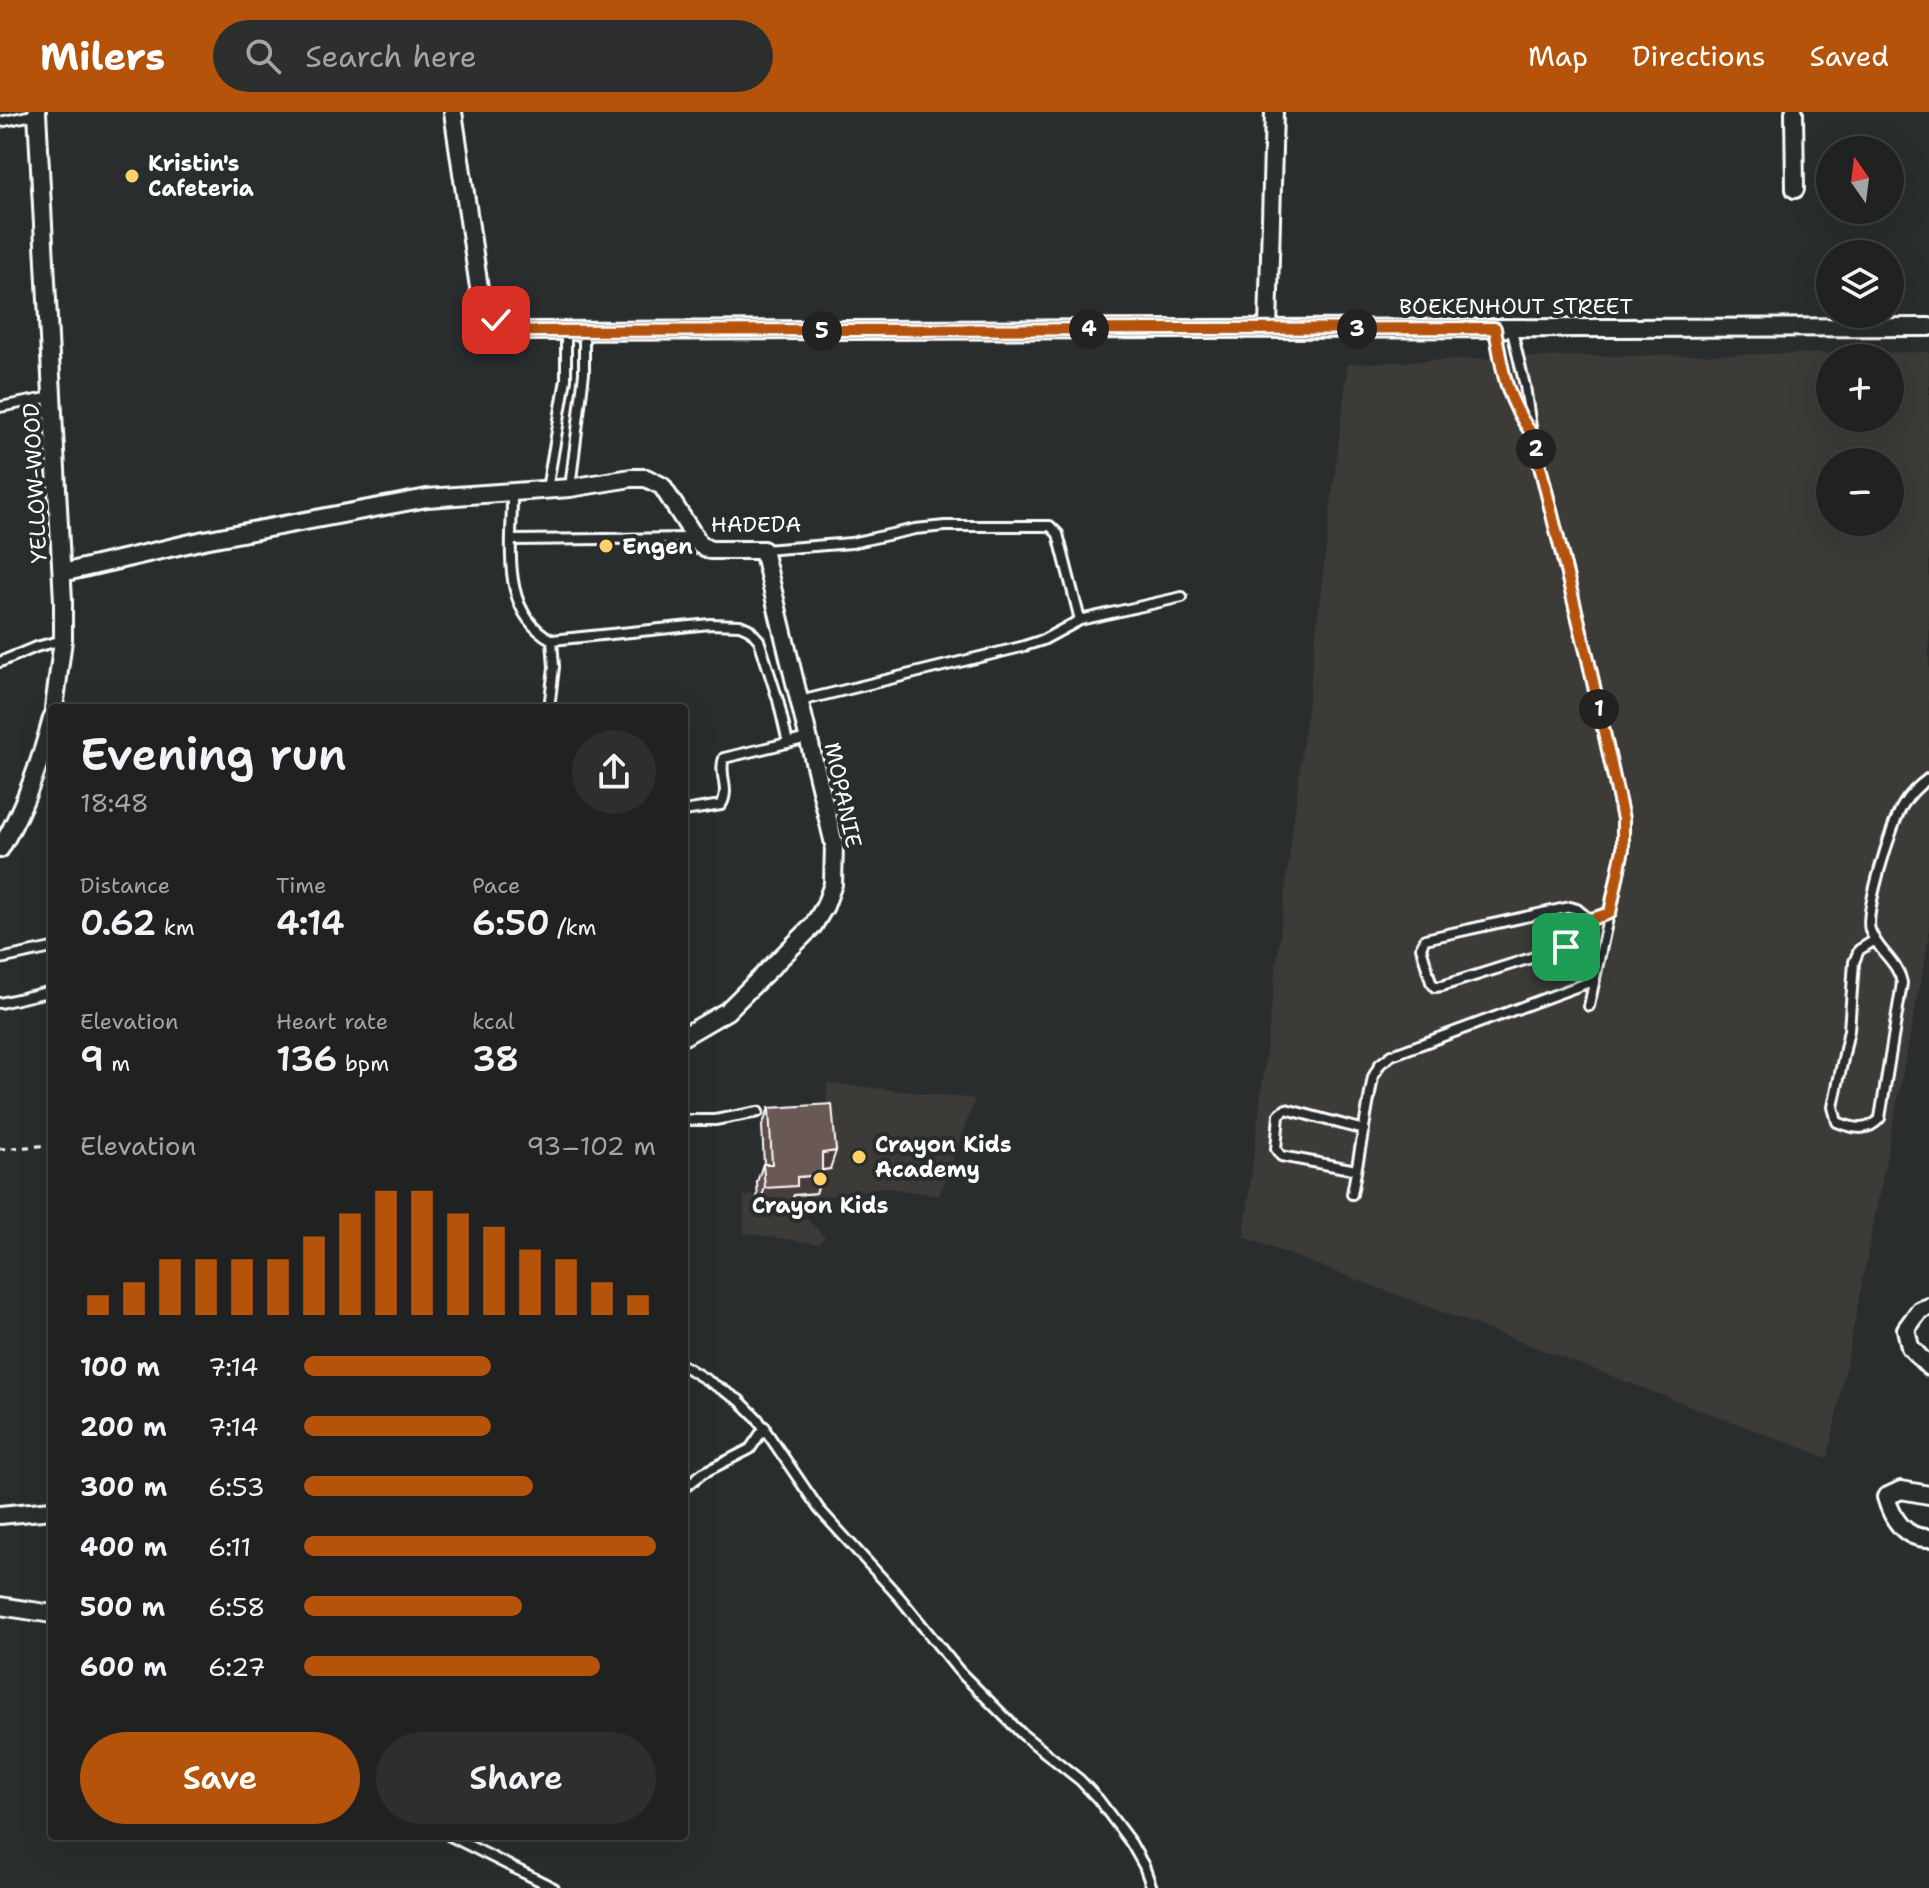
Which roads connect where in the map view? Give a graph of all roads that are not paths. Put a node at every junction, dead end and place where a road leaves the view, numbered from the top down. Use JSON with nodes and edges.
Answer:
{"nodes":[{"id":1,"x":453,"y":112,"type":"edge"},
{"id":2,"x":1274,"y":112,"type":"edge"},
{"id":3,"x":1794,"y":112,"type":"edge"},
{"id":4,"x":37,"y":113,"type":"edge"},
{"id":5,"x":0,"y":122,"type":"edge"},
{"id":6,"x":1795,"y":189,"type":"dead end"},
{"id":7,"x":1503,"y":327,"type":"junction"},
{"id":8,"x":1929,"y":327,"type":"edge"},
{"id":9,"x":1268,"y":328,"type":"junction"},
{"id":10,"x":566,"y":331,"type":"junction"},
{"id":11,"x":584,"y":332,"type":"junction"},
{"id":12,"x":52,"y":397,"type":"junction"},
{"id":13,"x":0,"y":407,"type":"edge"},
{"id":14,"x":1532,"y":434,"type":"junction"},
{"id":15,"x":570,"y":488,"type":"junction"},
{"id":16,"x":546,"y":490,"type":"junction"},
{"id":17,"x":512,"y":491,"type":"junction"},
{"id":18,"x":692,"y":538,"type":"junction"},
{"id":19,"x":513,"y":540,"type":"junction"},
{"id":20,"x":763,"y":550,"type":"junction"},
{"id":21,"x":62,"y":573,"type":"junction"},
{"id":22,"x":1182,"y":597,"type":"dead end"},
{"id":23,"x":1080,"y":620,"type":"junction"},
{"id":24,"x":63,"y":640,"type":"junction"},
{"id":25,"x":552,"y":640,"type":"junction"},
{"id":26,"x":0,"y":662,"type":"edge"},
{"id":27,"x":800,"y":701,"type":"junction"},
{"id":28,"x":55,"y":704,"type":"edge"},
{"id":29,"x":549,"y":704,"type":"edge"},
{"id":30,"x":808,"y":738,"type":"junction"},
{"id":31,"x":788,"y":743,"type":"junction"},
{"id":32,"x":48,"y":754,"type":"edge"},
{"id":33,"x":1929,"y":778,"type":"edge"},
{"id":34,"x":688,"y":810,"type":"edge"},
{"id":35,"x":0,"y":849,"type":"edge"},
{"id":36,"x":1610,"y":913,"type":"junction"},
{"id":37,"x":1589,"y":919,"type":"junction"},
{"id":38,"x":1875,"y":940,"type":"junction"},
{"id":39,"x":48,"y":949,"type":"edge"},
{"id":40,"x":0,"y":959,"type":"edge"},
{"id":41,"x":1595,"y":980,"type":"junction"},
{"id":42,"x":48,"y":992,"type":"edge"},
{"id":43,"x":0,"y":1003,"type":"edge"},
{"id":44,"x":1589,"y":1006,"type":"dead end"},
{"id":45,"x":688,"y":1034,"type":"edge"},
{"id":46,"x":758,"y":1112,"type":"dead end"},
{"id":47,"x":688,"y":1120,"type":"edge"},
{"id":48,"x":1364,"y":1130,"type":"junction"},
{"id":49,"x":1356,"y":1170,"type":"junction"},
{"id":50,"x":1352,"y":1194,"type":"dead end"},
{"id":51,"x":1929,"y":1307,"type":"edge"},
{"id":52,"x":1929,"y":1367,"type":"edge"},
{"id":53,"x":688,"y":1368,"type":"edge"},
{"id":54,"x":765,"y":1427,"type":"junction"},
{"id":55,"x":688,"y":1485,"type":"edge"},
{"id":56,"x":1929,"y":1495,"type":"edge"},
{"id":57,"x":48,"y":1510,"type":"edge"},
{"id":58,"x":0,"y":1515,"type":"edge"},
{"id":59,"x":1929,"y":1538,"type":"edge"},
{"id":60,"x":0,"y":1606,"type":"edge"},
{"id":61,"x":48,"y":1613,"type":"edge"},
{"id":62,"x":458,"y":1840,"type":"edge"},
{"id":63,"x":554,"y":1888,"type":"edge"},
{"id":64,"x":1152,"y":1888,"type":"edge"}],
"edges":[{"from":1,"to":10,"type":"street","name":"BOEKENHOUT STREET"},
{"from":2,"to":9,"type":"street"},
{"from":3,"to":6,"type":"street"},
{"from":4,"to":5,"type":"lane"},
{"from":4,"to":12,"type":"street","name":"YELLOW-WOOD"},
{"from":7,"to":8,"type":"street","name":"BOEKENHOUT STREET"},
{"from":7,"to":9,"type":"street","name":"BOEKENHOUT STREET"},
{"from":7,"to":14,"type":"lane"},
{"from":7,"to":14,"type":"lane"},
{"from":9,"to":11,"type":"street","name":"BOEKENHOUT STREET"},
{"from":10,"to":11,"type":"street","name":"BOEKENHOUT STREET"},
{"from":10,"to":16,"type":"lane"},
{"from":11,"to":15,"type":"lane"},
{"from":12,"to":13,"type":"lane"},
{"from":12,"to":21,"type":"street","name":"YELLOW-WOOD"},
{"from":14,"to":36,"type":"lane"},
{"from":15,"to":16,"type":"street","name":"HADEDA"},
{"from":15,"to":18,"type":"street","name":"HADEDA"},
{"from":16,"to":17,"type":"street","name":"HADEDA"},
{"from":17,"to":19,"type":"lane"},
{"from":17,"to":21,"type":"street","name":"HADEDA"},
{"from":18,"to":19,"type":"lane"},
{"from":18,"to":20,"type":"street","name":"HADEDA"},
{"from":19,"to":25,"type":"lane"},
{"from":20,"to":23,"type":"lane","name":"HADEDA"},
{"from":20,"to":27,"type":"street","name":"MOPANIE"},
{"from":21,"to":24,"type":"street","name":"YELLOW-WOOD"},
{"from":22,"to":23,"type":"lane"},
{"from":23,"to":27,"type":"lane"},
{"from":24,"to":26,"type":"lane"},
{"from":24,"to":28,"type":"street","name":"YELLOW-WOOD"},
{"from":25,"to":29,"type":"lane"},
{"from":25,"to":31,"type":"lane"},
{"from":27,"to":30,"type":"street","name":"MOPANIE"},
{"from":30,"to":31,"type":"lane"},
{"from":30,"to":45,"type":"street","name":"MOPANIE"},
{"from":31,"to":34,"type":"lane"},
{"from":32,"to":35,"type":"street"},
{"from":33,"to":38,"type":"lane"},
{"from":36,"to":37,"type":"lane"},
{"from":36,"to":41,"type":"lane"},
{"from":37,"to":37,"type":"lane"},
{"from":38,"to":38,"type":"lane"},
{"from":39,"to":40,"type":"lane"},
{"from":41,"to":44,"type":"lane"},
{"from":41,"to":48,"type":"lane"},
{"from":42,"to":43,"type":"lane"},
{"from":46,"to":47,"type":"lane"},
{"from":48,"to":49,"type":"lane"},
{"from":48,"to":49,"type":"lane"},
{"from":49,"to":50,"type":"lane"},
{"from":51,"to":52,"type":"street"},
{"from":53,"to":54,"type":"lane"},
{"from":54,"to":55,"type":"lane"},
{"from":54,"to":64,"type":"lane"},
{"from":56,"to":59,"type":"street"},
{"from":57,"to":58,"type":"street"},
{"from":60,"to":61,"type":"street"},
{"from":62,"to":63,"type":"lane"}]}
